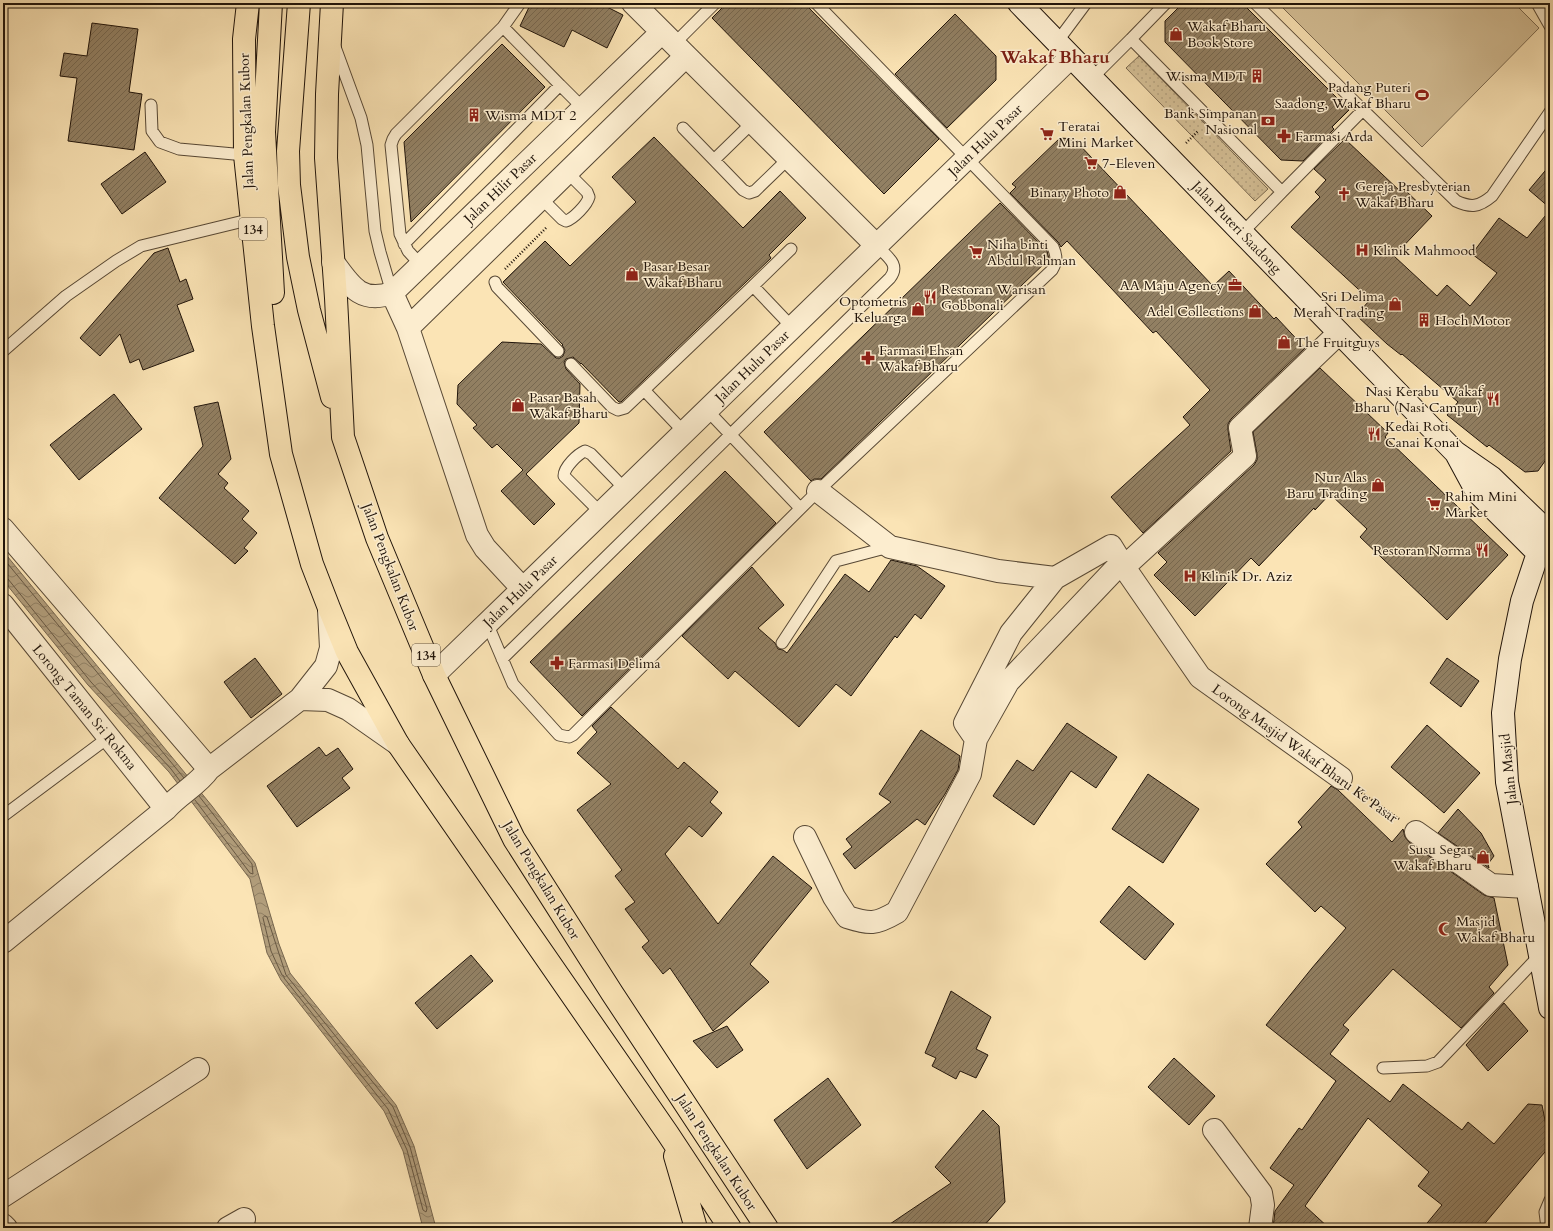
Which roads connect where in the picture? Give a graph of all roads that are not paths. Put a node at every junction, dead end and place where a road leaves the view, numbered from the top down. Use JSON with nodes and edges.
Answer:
{"nodes":[{"id":1,"x":237,"y":3,"type":"edge"},
{"id":2,"x":248,"y":3,"type":"edge"},
{"id":3,"x":271,"y":3,"type":"edge"},
{"id":4,"x":299,"y":3,"type":"edge"},
{"id":5,"x":332,"y":3,"type":"edge"},
{"id":6,"x":520,"y":3,"type":"edge"},
{"id":7,"x":632,"y":3,"type":"edge"},
{"id":8,"x":715,"y":3,"type":"edge"},
{"id":9,"x":816,"y":3,"type":"edge"},
{"id":10,"x":1019,"y":3,"type":"edge"},
{"id":11,"x":1086,"y":3,"type":"edge"},
{"id":12,"x":1166,"y":3,"type":"edge"},
{"id":13,"x":1255,"y":3,"type":"edge"},
{"id":14,"x":1537,"y":3,"type":"edge"},
{"id":15,"x":1550,"y":26,"type":"edge"},
{"id":16,"x":503,"y":27,"type":"junction"},
{"id":17,"x":330,"y":31,"type":"junction"},
{"id":18,"x":244,"y":39,"type":"junction"},
{"id":19,"x":1131,"y":39,"type":"junction"},
{"id":20,"x":674,"y":44,"type":"junction"},
{"id":21,"x":1064,"y":49,"type":"junction"},
{"id":22,"x":1092,"y":78,"type":"junction"},
{"id":23,"x":560,"y":85,"type":"junction"},
{"id":24,"x":151,"y":105,"type":"dead end"},
{"id":25,"x":583,"y":108,"type":"junction"},
{"id":26,"x":1363,"y":110,"type":"junction"},
{"id":27,"x":1550,"y":112,"type":"edge"},
{"id":28,"x":753,"y":122,"type":"junction"},
{"id":29,"x":683,"y":128,"type":"dead end"},
{"id":30,"x":245,"y":155,"type":"junction"},
{"id":31,"x":789,"y":158,"type":"junction"},
{"id":32,"x":966,"y":158,"type":"junction"},
{"id":33,"x":714,"y":160,"type":"junction"},
{"id":34,"x":567,"y":172,"type":"junction"},
{"id":35,"x":1282,"y":192,"type":"junction"},
{"id":36,"x":540,"y":198,"type":"junction"},
{"id":37,"x":252,"y":219,"type":"junction"},
{"id":38,"x":1242,"y":233,"type":"junction"},
{"id":39,"x":404,"y":244,"type":"junction"},
{"id":40,"x":876,"y":245,"type":"junction"},
{"id":41,"x":791,"y":249,"type":"dead end"},
{"id":42,"x":333,"y":262,"type":"junction"},
{"id":43,"x":421,"y":265,"type":"junction"},
{"id":44,"x":495,"y":282,"type":"road end"},
{"id":45,"x":753,"y":286,"type":"junction"},
{"id":46,"x":392,"y":292,"type":"junction"},
{"id":47,"x":792,"y":327,"type":"junction"},
{"id":48,"x":408,"y":328,"type":"junction"},
{"id":49,"x":1339,"y":333,"type":"junction"},
{"id":50,"x":3,"y":351,"type":"edge"},
{"id":51,"x":558,"y":351,"type":"dead end"},
{"id":52,"x":571,"y":364,"type":"dead end"},
{"id":53,"x":644,"y":390,"type":"junction"},
{"id":54,"x":707,"y":410,"type":"junction"},
{"id":55,"x":684,"y":432,"type":"junction"},
{"id":56,"x":730,"y":435,"type":"junction"},
{"id":57,"x":343,"y":436,"type":"junction"},
{"id":58,"x":1455,"y":452,"type":"junction"},
{"id":59,"x":281,"y":454,"type":"junction"},
{"id":60,"x":625,"y":489,"type":"junction"},
{"id":61,"x":818,"y":491,"type":"junction"},
{"id":62,"x":800,"y":508,"type":"junction"},
{"id":63,"x":601,"y":513,"type":"junction"},
{"id":64,"x":3,"y":529,"type":"edge"},
{"id":65,"x":1549,"y":531,"type":"edge"},
{"id":66,"x":890,"y":547,"type":"junction"},
{"id":67,"x":1538,"y":553,"type":"junction"},
{"id":68,"x":1122,"y":565,"type":"junction"},
{"id":69,"x":1055,"y":578,"type":"junction"},
{"id":70,"x":523,"y":589,"type":"junction"},
{"id":71,"x":3,"y":605,"type":"edge"},
{"id":72,"x":328,"y":608,"type":"junction"},
{"id":73,"x":487,"y":623,"type":"junction"},
{"id":74,"x":782,"y":643,"type":"dead end"},
{"id":75,"x":502,"y":659,"type":"junction"},
{"id":76,"x":434,"y":675,"type":"junction"},
{"id":77,"x":300,"y":699,"type":"junction"},
{"id":78,"x":109,"y":737,"type":"junction"},
{"id":79,"x":976,"y":739,"type":"junction"},
{"id":80,"x":398,"y":744,"type":"junction"},
{"id":81,"x":206,"y":772,"type":"junction"},
{"id":82,"x":1341,"y":778,"type":"road end"},
{"id":83,"x":171,"y":803,"type":"junction"},
{"id":84,"x":3,"y":816,"type":"edge"},
{"id":85,"x":1416,"y":832,"type":"road end"},
{"id":86,"x":805,"y":837,"type":"dead end"},
{"id":87,"x":1527,"y":887,"type":"junction"},
{"id":88,"x":3,"y":942,"type":"edge"},
{"id":89,"x":1540,"y":955,"type":"junction"},
{"id":90,"x":1550,"y":1008,"type":"edge"},
{"id":91,"x":1383,"y":1068,"type":"dead end"},
{"id":92,"x":198,"y":1069,"type":"dead end"},
{"id":93,"x":1214,"y":1130,"type":"dead end"},
{"id":94,"x":668,"y":1134,"type":"junction"},
{"id":95,"x":3,"y":1196,"type":"edge"},
{"id":96,"x":1550,"y":1200,"type":"edge"},
{"id":97,"x":3,"y":1225,"type":"edge"},
{"id":98,"x":6,"y":1228,"type":"edge"},
{"id":99,"x":696,"y":1228,"type":"edge"},
{"id":100,"x":730,"y":1228,"type":"edge"},
{"id":101,"x":767,"y":1228,"type":"edge"},
{"id":102,"x":1260,"y":1228,"type":"edge"},
{"id":103,"x":1547,"y":1228,"type":"edge"}],
"edges":[{"from":1,"to":18,"type":"main road"},
{"from":2,"to":18,"type":"main road","name":"Jalan Pengkalan Kubor","number":"134"},
{"from":3,"to":59,"type":"main road","name":"Jalan Pengkalan Kubor","number":"134"},
{"from":4,"to":57,"type":"main road","name":"Jalan Pengkalan Kubor","number":"134"},
{"from":5,"to":17,"type":"main road","name":"Jalan Pengkalan Kubor","number":"134"},
{"from":6,"to":16,"type":"lane"},
{"from":7,"to":20,"type":"street"},
{"from":8,"to":20,"type":"lane"},
{"from":9,"to":32,"type":"lane"},
{"from":10,"to":21,"type":"street","name":"Jalan Puteri Saadong"},
{"from":11,"to":21,"type":"lane"},
{"from":12,"to":19,"type":"lane"},
{"from":13,"to":26,"type":"lane"},
{"from":14,"to":15,"type":"lane"},
{"from":16,"to":23,"type":"lane"},
{"from":16,"to":39,"type":"lane"},
{"from":17,"to":42,"type":"main road","name":"Jalan Pengkalan Kubor","number":"134"},
{"from":17,"to":46,"type":"lane"},
{"from":18,"to":30,"type":"main road","name":"Jalan Pengkalan Kubor","number":"134"},
{"from":19,"to":22,"type":"lane"},
{"from":19,"to":35,"type":"lane"},
{"from":20,"to":25,"type":"street","name":"Jalan Hilir Pasar"},
{"from":20,"to":28,"type":"street"},
{"from":20,"to":34,"type":"street"},
{"from":21,"to":22,"type":"street","name":"Jalan Puteri Saadong"},
{"from":21,"to":32,"type":"street","name":"Jalan Hulu Pasar"},
{"from":22,"to":38,"type":"street","name":"Jalan Puteri Saadong"},
{"from":23,"to":25,"type":"lane"},
{"from":23,"to":39,"type":"lane"},
{"from":24,"to":30,"type":"lane"},
{"from":25,"to":43,"type":"street","name":"Jalan Hilir Pasar"},
{"from":26,"to":27,"type":"lane"},
{"from":26,"to":35,"type":"lane"},
{"from":28,"to":31,"type":"street"},
{"from":28,"to":33,"type":"lane"},
{"from":29,"to":33,"type":"lane"},
{"from":30,"to":37,"type":"main road","name":"Jalan Pengkalan Kubor","number":"134"},
{"from":31,"to":33,"type":"lane"},
{"from":31,"to":40,"type":"street"},
{"from":32,"to":40,"type":"street","name":"Jalan Hulu Pasar"},
{"from":32,"to":61,"type":"lane"},
{"from":34,"to":36,"type":"street"},
{"from":34,"to":36,"type":"lane"},
{"from":35,"to":38,"type":"lane"},
{"from":36,"to":48,"type":"street"},
{"from":37,"to":50,"type":"lane"},
{"from":37,"to":59,"type":"main road","name":"Jalan Pengkalan Kubor","number":"134"},
{"from":38,"to":49,"type":"street","name":"Jalan Puteri Saadong"},
{"from":39,"to":43,"type":"lane"},
{"from":40,"to":47,"type":"street","name":"Jalan Hulu Pasar"},
{"from":40,"to":56,"type":"lane"},
{"from":41,"to":45,"type":"lane"},
{"from":42,"to":46,"type":"street","name":"Jalan Hilir Pasar"},
{"from":42,"to":57,"type":"main road","name":"Jalan Pengkalan Kubor","number":"134"},
{"from":43,"to":46,"type":"street","name":"Jalan Hilir Pasar"},
{"from":44,"to":51,"type":"lane"},
{"from":45,"to":47,"type":"lane"},
{"from":45,"to":53,"type":"lane"},
{"from":46,"to":48,"type":"street"},
{"from":47,"to":54,"type":"street","name":"Jalan Hulu Pasar"},
{"from":48,"to":70,"type":"street"},
{"from":49,"to":58,"type":"street","name":"Jalan Puteri Saadong"},
{"from":49,"to":68,"type":"street"},
{"from":52,"to":53,"type":"lane"},
{"from":53,"to":55,"type":"lane"},
{"from":54,"to":55,"type":"street","name":"Jalan Hulu Pasar"},
{"from":54,"to":56,"type":"lane"},
{"from":55,"to":60,"type":"street","name":"Jalan Hulu Pasar"},
{"from":56,"to":62,"type":"lane"},
{"from":56,"to":75,"type":"lane"},
{"from":57,"to":76,"type":"main road","name":"Jalan Pengkalan Kubor","number":"134"},
{"from":58,"to":65,"type":"street","name":"Jalan Puteri Saadong"},
{"from":58,"to":67,"type":"street","name":"Jalan Puteri Saadong"},
{"from":59,"to":72,"type":"main road","name":"Jalan Pengkalan Kubor","number":"134"},
{"from":60,"to":63,"type":"street","name":"Jalan Hulu Pasar"},
{"from":60,"to":63,"type":"lane"},
{"from":61,"to":62,"type":"lane"},
{"from":61,"to":66,"type":"street"},
{"from":62,"to":75,"type":"lane"},
{"from":63,"to":70,"type":"street","name":"Jalan Hulu Pasar"},
{"from":64,"to":81,"type":"street"},
{"from":65,"to":67,"type":"street","name":"Jalan Masjid"},
{"from":66,"to":69,"type":"street"},
{"from":66,"to":74,"type":"lane"},
{"from":67,"to":87,"type":"street","name":"Jalan Masjid"},
{"from":68,"to":69,"type":"street","name":"Lorong Masjid Wakaf Bharu Ke Pasar"},
{"from":68,"to":79,"type":"street"},
{"from":68,"to":82,"type":"street","name":"Lorong Masjid Wakaf Bharu Ke Pasar"},
{"from":69,"to":79,"type":"street"},
{"from":70,"to":73,"type":"street","name":"Jalan Hulu Pasar"},
{"from":71,"to":78,"type":"street","name":"Lorong Taman Sri Rokma"},
{"from":72,"to":77,"type":"street"},
{"from":72,"to":80,"type":"main road","name":"Jalan Pengkalan Kubor","number":"134"},
{"from":73,"to":75,"type":"lane"},
{"from":73,"to":76,"type":"street","name":"Jalan Hulu Pasar"},
{"from":76,"to":101,"type":"main road","name":"Jalan Pengkalan Kubor","number":"134"},
{"from":77,"to":80,"type":"street"},
{"from":77,"to":81,"type":"street"},
{"from":78,"to":83,"type":"street","name":"Lorong Taman Sri Rokma"},
{"from":78,"to":84,"type":"lane"},
{"from":79,"to":86,"type":"street"},
{"from":80,"to":94,"type":"main road","name":"Jalan Pengkalan Kubor","number":"134"},
{"from":81,"to":83,"type":"street"},
{"from":83,"to":88,"type":"street"},
{"from":85,"to":87,"type":"street"},
{"from":87,"to":89,"type":"street","name":"Jalan Masjid"},
{"from":89,"to":90,"type":"street","name":"Jalan Masjid"},
{"from":89,"to":91,"type":"lane"},
{"from":92,"to":95,"type":"street"},
{"from":93,"to":102,"type":"street"},
{"from":94,"to":99,"type":"main road"},
{"from":94,"to":100,"type":"main road","name":"Jalan Pengkalan Kubor","number":"134"},
{"from":96,"to":103,"type":"lane"},
{"from":97,"to":98,"type":"street"}]}
